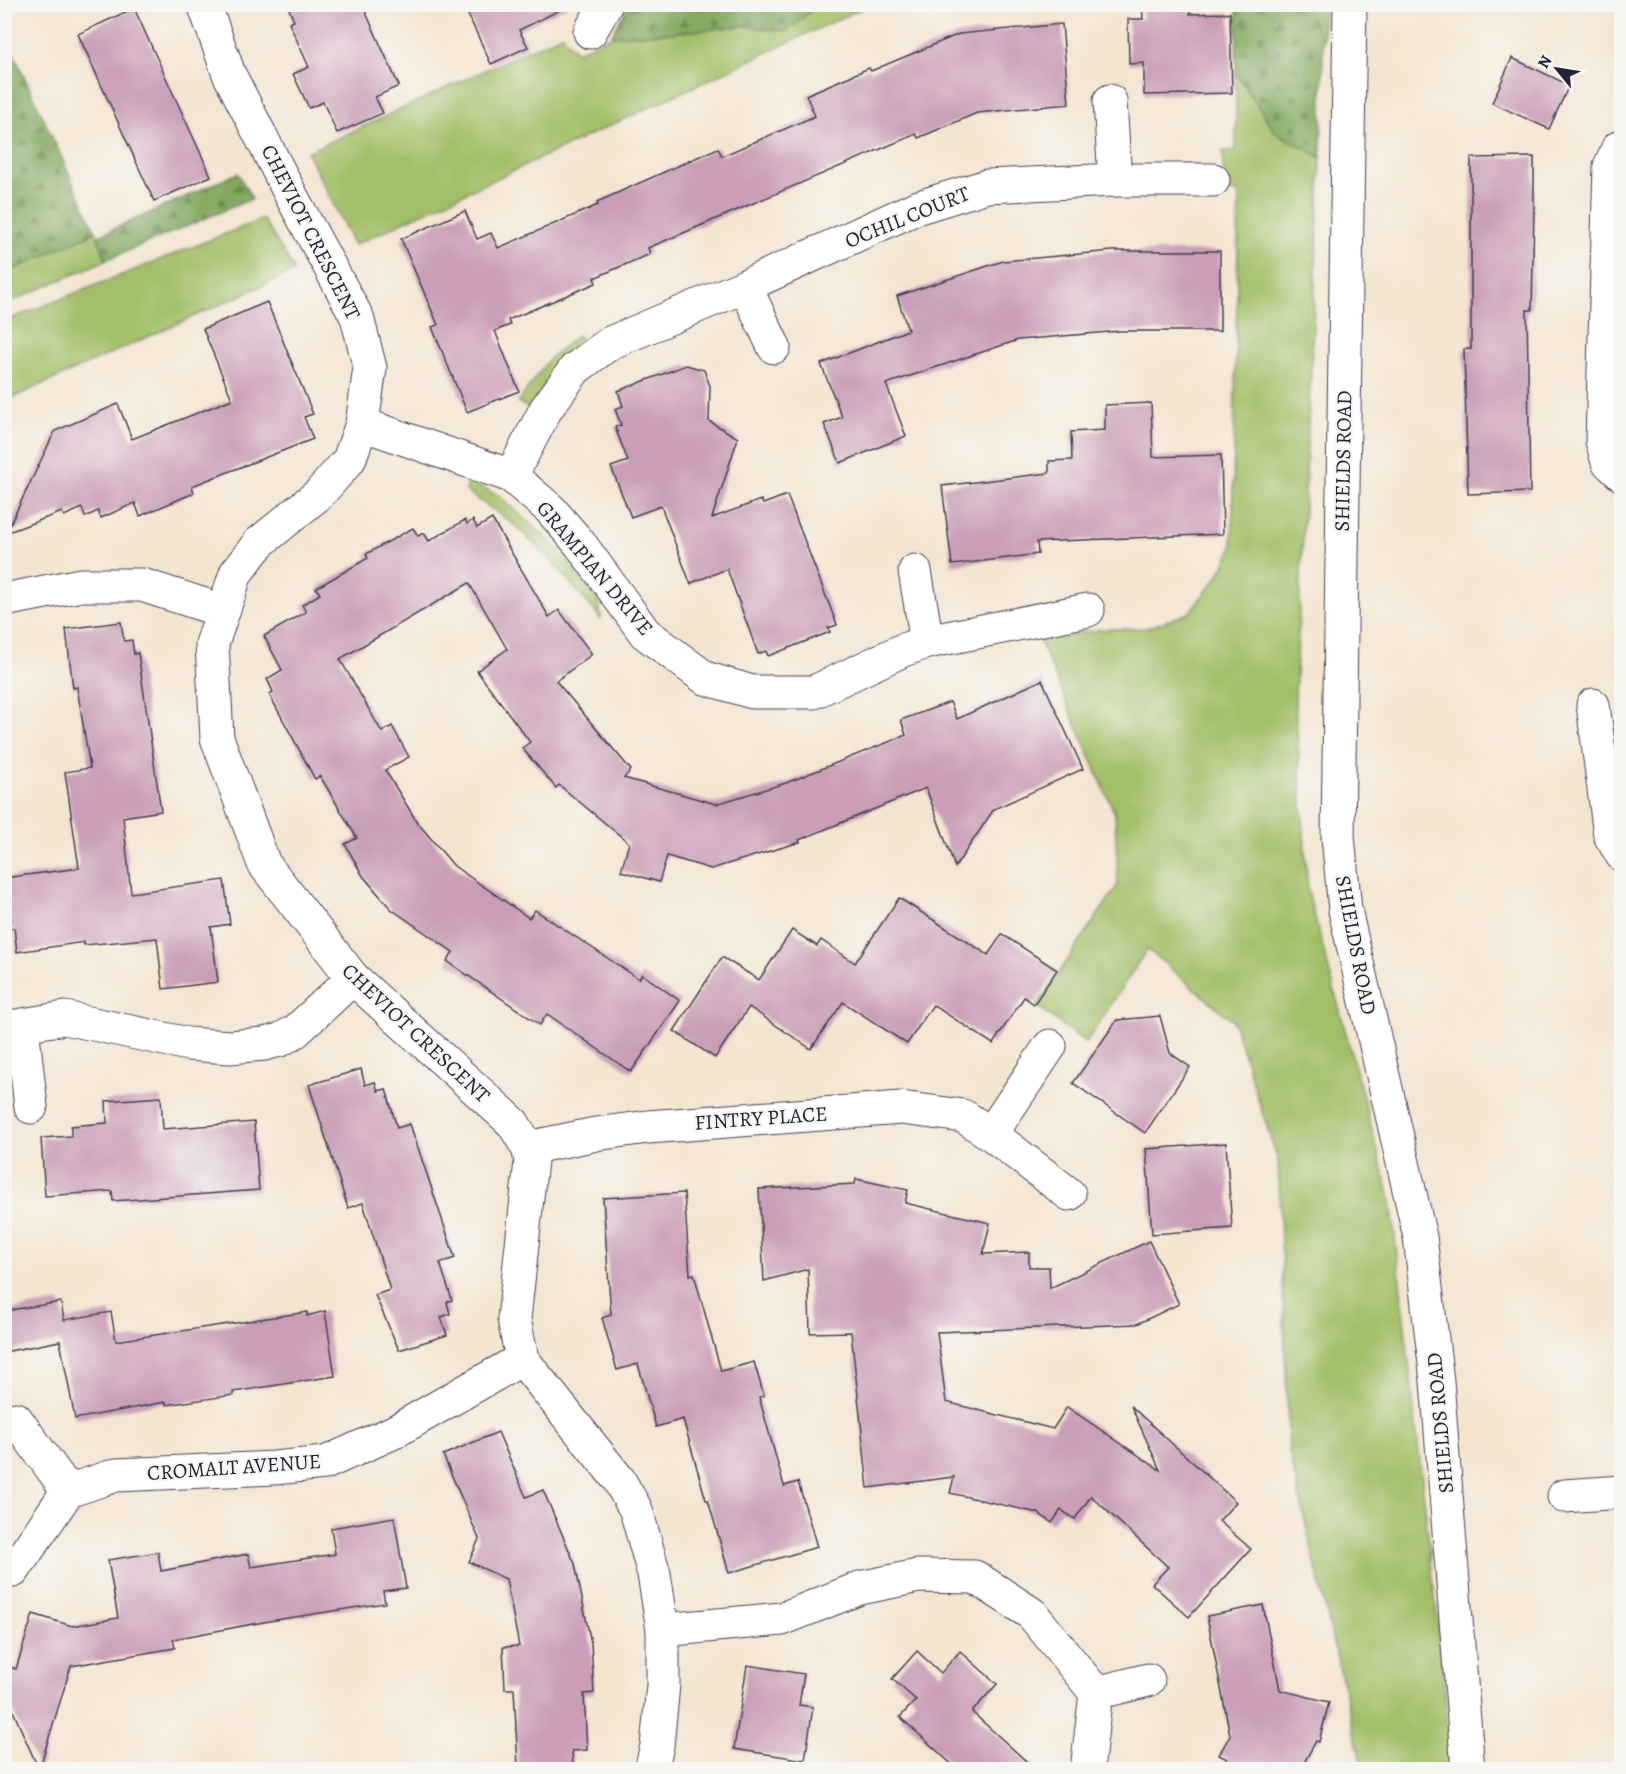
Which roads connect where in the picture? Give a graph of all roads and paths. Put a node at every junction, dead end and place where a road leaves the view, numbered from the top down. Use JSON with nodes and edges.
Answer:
{"nodes":[{"id":1,"x":204,"y":4,"type":"edge"},
{"id":2,"x":606,"y":4,"type":"edge"},
{"id":3,"x":1350,"y":4,"type":"edge"},
{"id":4,"x":590,"y":32,"type":"dead end"},
{"id":5,"x":1110,"y":101,"type":"dead end"},
{"id":6,"x":1622,"y":146,"type":"edge"},
{"id":7,"x":1114,"y":180,"type":"junction"},
{"id":8,"x":1213,"y":180,"type":"dead end"},
{"id":9,"x":745,"y":286,"type":"junction"},
{"id":10,"x":774,"y":347,"type":"dead end"},
{"id":11,"x":362,"y":424,"type":"junction"},
{"id":12,"x":1622,"y":475,"type":"edge"},
{"id":13,"x":511,"y":476,"type":"junction"},
{"id":14,"x":915,"y":571,"type":"dead end"},
{"id":15,"x":4,"y":600,"type":"edge"},
{"id":16,"x":1089,"y":610,"type":"dead end"},
{"id":17,"x":223,"y":611,"type":"junction"},
{"id":18,"x":927,"y":642,"type":"junction"},
{"id":19,"x":1593,"y":705,"type":"dead end"},
{"id":20,"x":1622,"y":855,"type":"edge"},
{"id":21,"x":353,"y":978,"type":"junction"},
{"id":22,"x":13,"y":1027,"type":"edge"},
{"id":23,"x":1050,"y":1046,"type":"dead end"},
{"id":24,"x":31,"y":1107,"type":"dead end"},
{"id":25,"x":991,"y":1134,"type":"junction"},
{"id":26,"x":528,"y":1148,"type":"junction"},
{"id":27,"x":1069,"y":1194,"type":"dead end"},
{"id":28,"x":522,"y":1359,"type":"junction"},
{"id":29,"x":16,"y":1419,"type":"dead end"},
{"id":30,"x":68,"y":1491,"type":"junction"},
{"id":31,"x":1622,"y":1492,"type":"edge"},
{"id":32,"x":1564,"y":1496,"type":"dead end"},
{"id":33,"x":13,"y":1571,"type":"dead end"},
{"id":34,"x":663,"y":1630,"type":"junction"},
{"id":35,"x":1148,"y":1680,"type":"dead end"},
{"id":36,"x":1096,"y":1693,"type":"junction"},
{"id":37,"x":651,"y":1770,"type":"edge"},
{"id":38,"x":1087,"y":1770,"type":"edge"},
{"id":39,"x":1468,"y":1770,"type":"edge"}],
"edges":[{"from":1,"to":11,"type":"street","name":"CHEVIOT CRESCENT"},
{"from":2,"to":4,"type":"street"},
{"from":3,"to":39,"type":"street","name":"SHIELDS ROAD"},
{"from":5,"to":7,"type":"street"},
{"from":6,"to":12,"type":"street"},
{"from":7,"to":8,"type":"street","name":"OCHIL COURT"},
{"from":7,"to":9,"type":"street","name":"OCHIL COURT"},
{"from":9,"to":10,"type":"street"},
{"from":9,"to":13,"type":"street","name":"OCHIL COURT"},
{"from":11,"to":13,"type":"street","name":"GRAMPIAN DRIVE"},
{"from":11,"to":17,"type":"street","name":"CHEVIOT CRESCENT"},
{"from":13,"to":18,"type":"street","name":"GRAMPIAN DRIVE"},
{"from":14,"to":18,"type":"street"},
{"from":15,"to":17,"type":"street"},
{"from":16,"to":18,"type":"street","name":"GRAMPIAN DRIVE"},
{"from":17,"to":21,"type":"street","name":"CHEVIOT CRESCENT"},
{"from":19,"to":20,"type":"street"},
{"from":21,"to":22,"type":"street"},
{"from":21,"to":26,"type":"street","name":"CHEVIOT CRESCENT"},
{"from":22,"to":24,"type":"street"},
{"from":23,"to":25,"type":"street"},
{"from":25,"to":26,"type":"street","name":"FINTRY PLACE"},
{"from":25,"to":27,"type":"street","name":"FINTRY PLACE"},
{"from":26,"to":28,"type":"street","name":"CHEVIOT CRESCENT"},
{"from":28,"to":30,"type":"street","name":"CROMALT AVENUE"},
{"from":28,"to":34,"type":"street","name":"CHEVIOT CRESCENT"},
{"from":29,"to":30,"type":"street"},
{"from":30,"to":33,"type":"street"},
{"from":31,"to":32,"type":"street"},
{"from":34,"to":36,"type":"street"},
{"from":34,"to":37,"type":"street","name":"CHEVIOT CRESCENT"},
{"from":35,"to":36,"type":"street"},
{"from":36,"to":38,"type":"street"}]}
